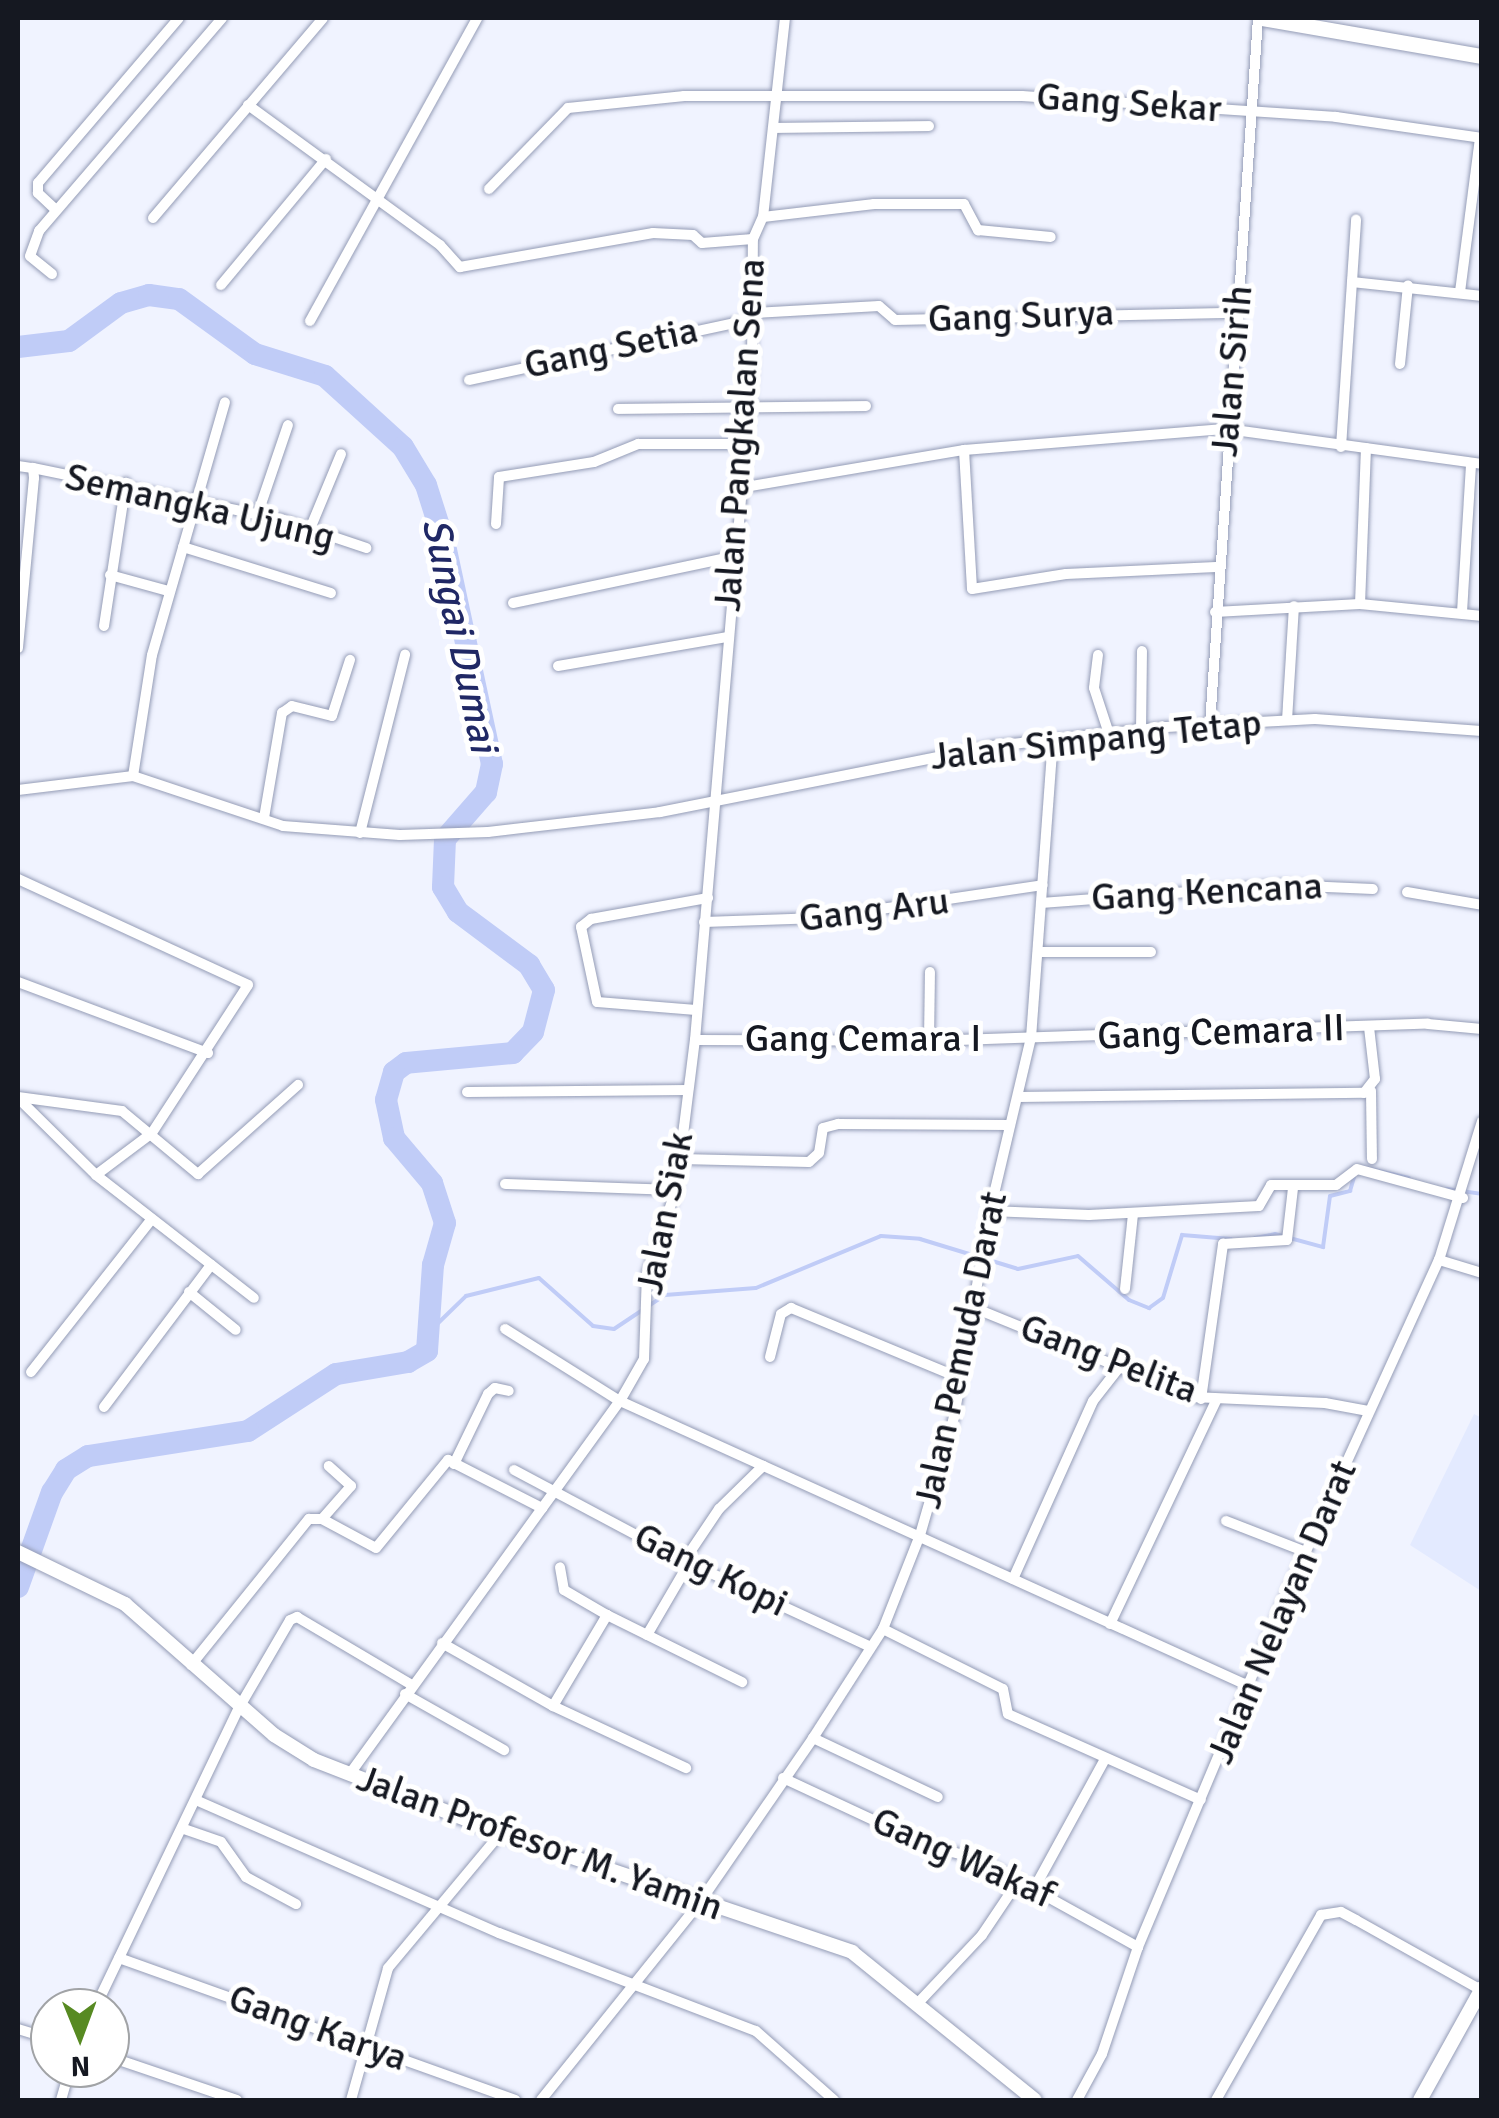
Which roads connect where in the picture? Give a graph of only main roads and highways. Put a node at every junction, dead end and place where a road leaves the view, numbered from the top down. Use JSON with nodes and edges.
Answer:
{"nodes":[{"id":1,"x":1260,"y":18,"type":"edge"},
{"id":2,"x":1482,"y":56,"type":"edge"}],
"edges":[{"from":1,"to":2,"type":"main road"}]}
